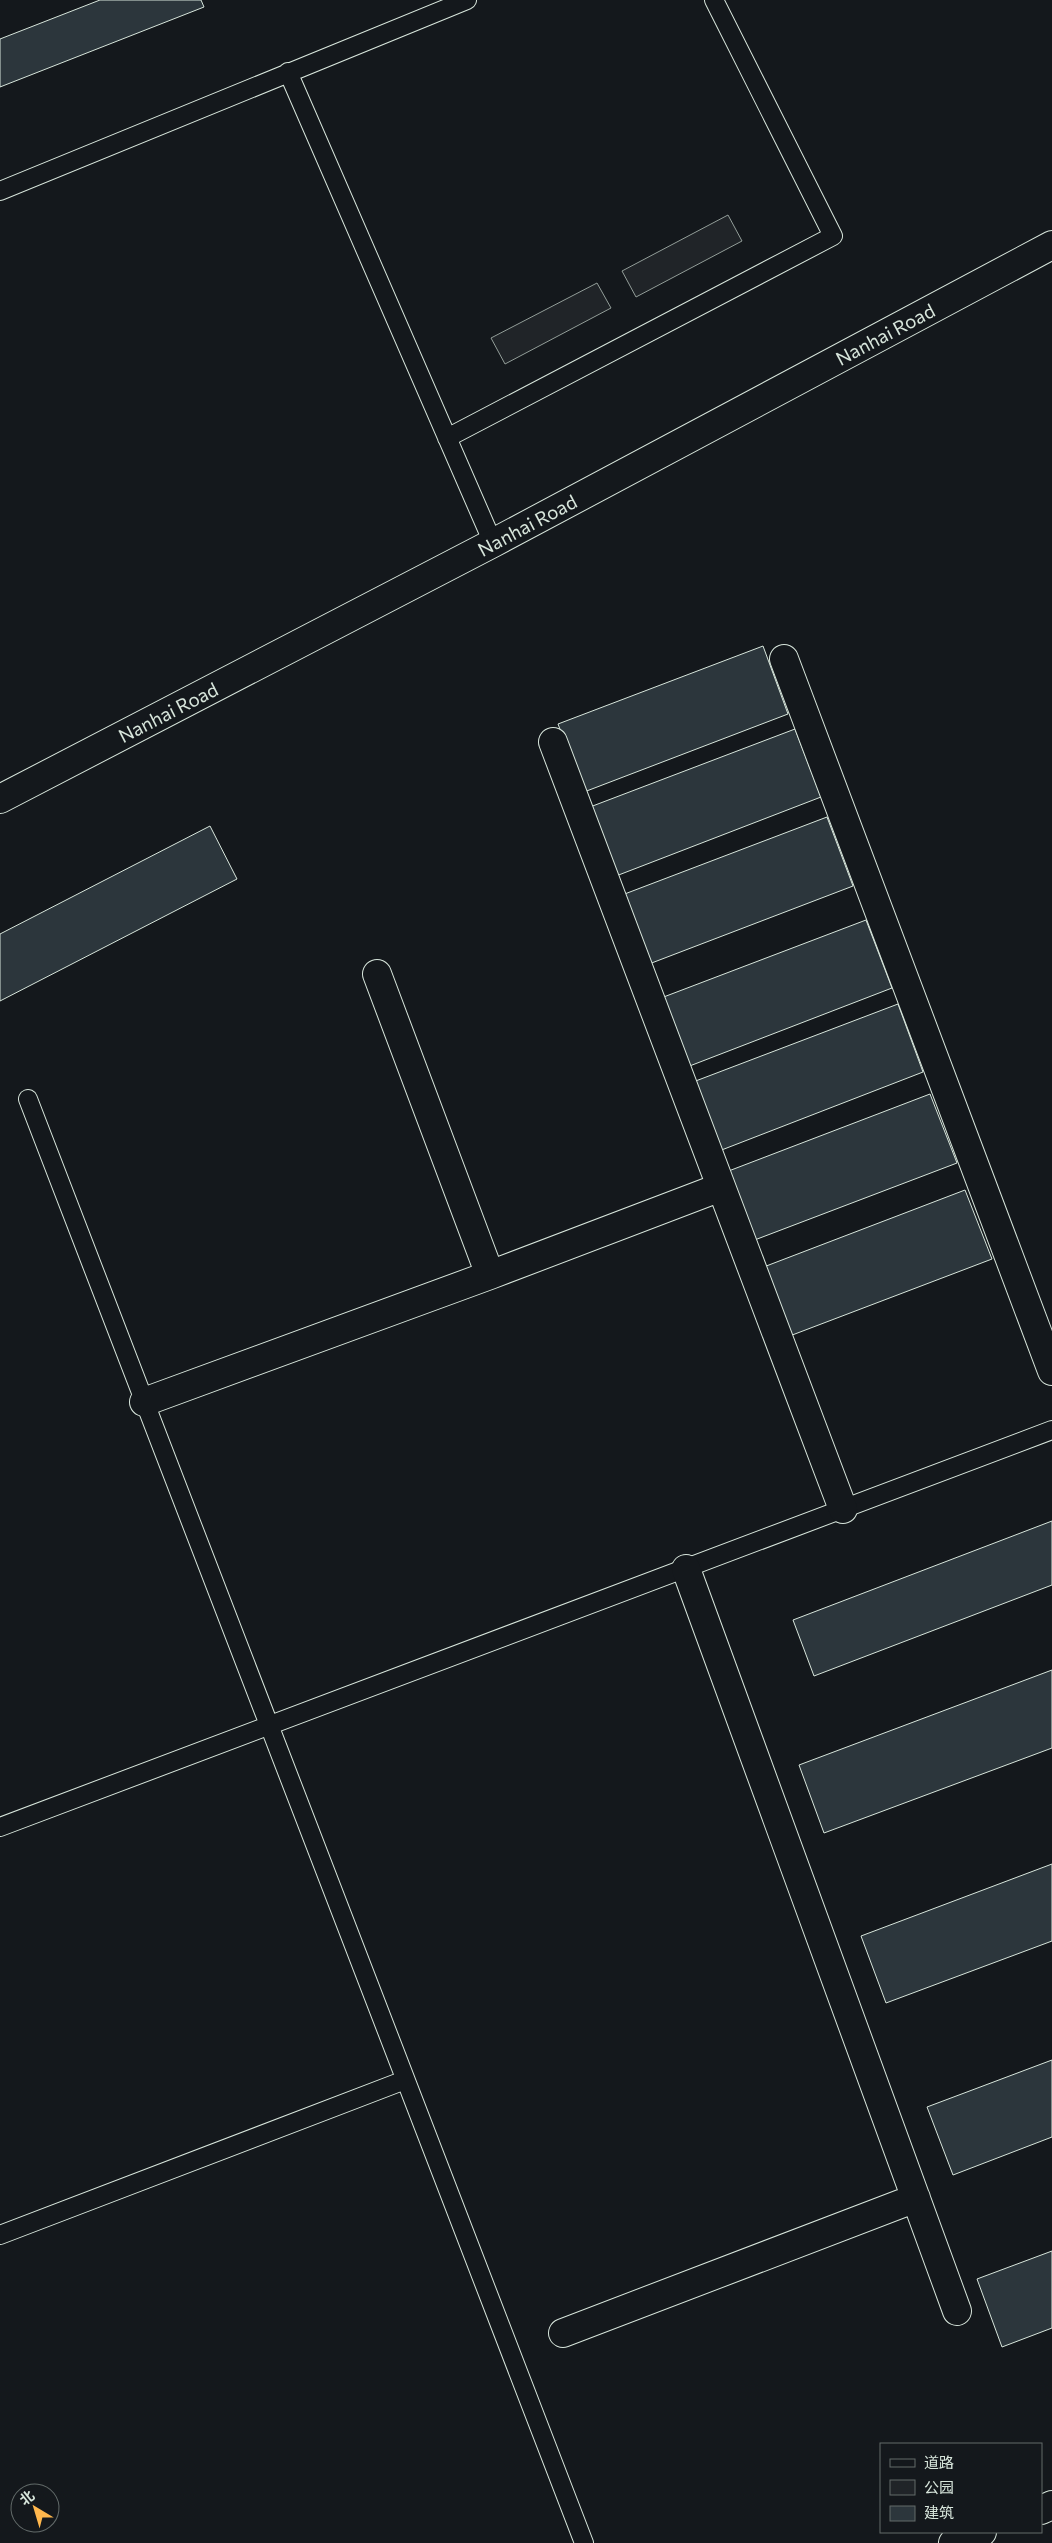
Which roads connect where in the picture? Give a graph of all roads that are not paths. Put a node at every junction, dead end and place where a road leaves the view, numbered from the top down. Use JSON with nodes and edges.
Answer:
{"nodes":[{"id":1,"x":467,"y":0,"type":"edge"},
{"id":2,"x":714,"y":0,"type":"edge"},
{"id":3,"x":288,"y":72,"type":"junction"},
{"id":4,"x":0,"y":190,"type":"edge"},
{"id":5,"x":1052,"y":245,"type":"edge"},
{"id":6,"x":447,"y":438,"type":"junction"},
{"id":7,"x":493,"y":543,"type":"junction"},
{"id":8,"x":784,"y":659,"type":"dead end"},
{"id":9,"x":553,"y":742,"type":"dead end"},
{"id":10,"x":0,"y":799,"type":"edge"},
{"id":11,"x":377,"y":974,"type":"dead end"},
{"id":12,"x":28,"y":1099,"type":"dead end"},
{"id":13,"x":721,"y":1187,"type":"junction"},
{"id":14,"x":490,"y":1275,"type":"junction"},
{"id":15,"x":1052,"y":1372,"type":"edge"},
{"id":16,"x":144,"y":1402,"type":"junction"},
{"id":17,"x":1052,"y":1430,"type":"edge"},
{"id":18,"x":843,"y":1509,"type":"junction"},
{"id":19,"x":686,"y":1569,"type":"junction"},
{"id":20,"x":268,"y":1726,"type":"junction"},
{"id":21,"x":0,"y":1827,"type":"edge"},
{"id":22,"x":406,"y":2080,"type":"junction"},
{"id":23,"x":916,"y":2198,"type":"junction"},
{"id":24,"x":0,"y":2235,"type":"edge"},
{"id":25,"x":957,"y":2311,"type":"dead end"},
{"id":26,"x":563,"y":2333,"type":"dead end"},
{"id":27,"x":979,"y":2533,"type":"edge"},
{"id":28,"x":584,"y":2543,"type":"edge"},
{"id":29,"x":953,"y":2543,"type":"edge"}],
"edges":[{"from":1,"to":3,"type":"lane"},
{"from":2,"to":6,"type":"lane"},
{"from":3,"to":4,"type":"lane"},
{"from":3,"to":6,"type":"lane"},
{"from":5,"to":7,"type":"street","name":"Nanhai Road"},
{"from":6,"to":7,"type":"lane"},
{"from":7,"to":10,"type":"street","name":"Nanhai Road"},
{"from":8,"to":15,"type":"street"},
{"from":9,"to":13,"type":"street"},
{"from":11,"to":14,"type":"street"},
{"from":12,"to":16,"type":"lane"},
{"from":13,"to":14,"type":"street"},
{"from":13,"to":18,"type":"street"},
{"from":14,"to":16,"type":"street"},
{"from":16,"to":20,"type":"lane"},
{"from":17,"to":18,"type":"lane"},
{"from":18,"to":19,"type":"lane"},
{"from":19,"to":20,"type":"lane"},
{"from":19,"to":23,"type":"street"},
{"from":20,"to":21,"type":"lane"},
{"from":20,"to":22,"type":"lane"},
{"from":22,"to":24,"type":"lane"},
{"from":22,"to":28,"type":"lane"},
{"from":23,"to":25,"type":"street"},
{"from":23,"to":26,"type":"street"},
{"from":27,"to":29,"type":"street"}]}
